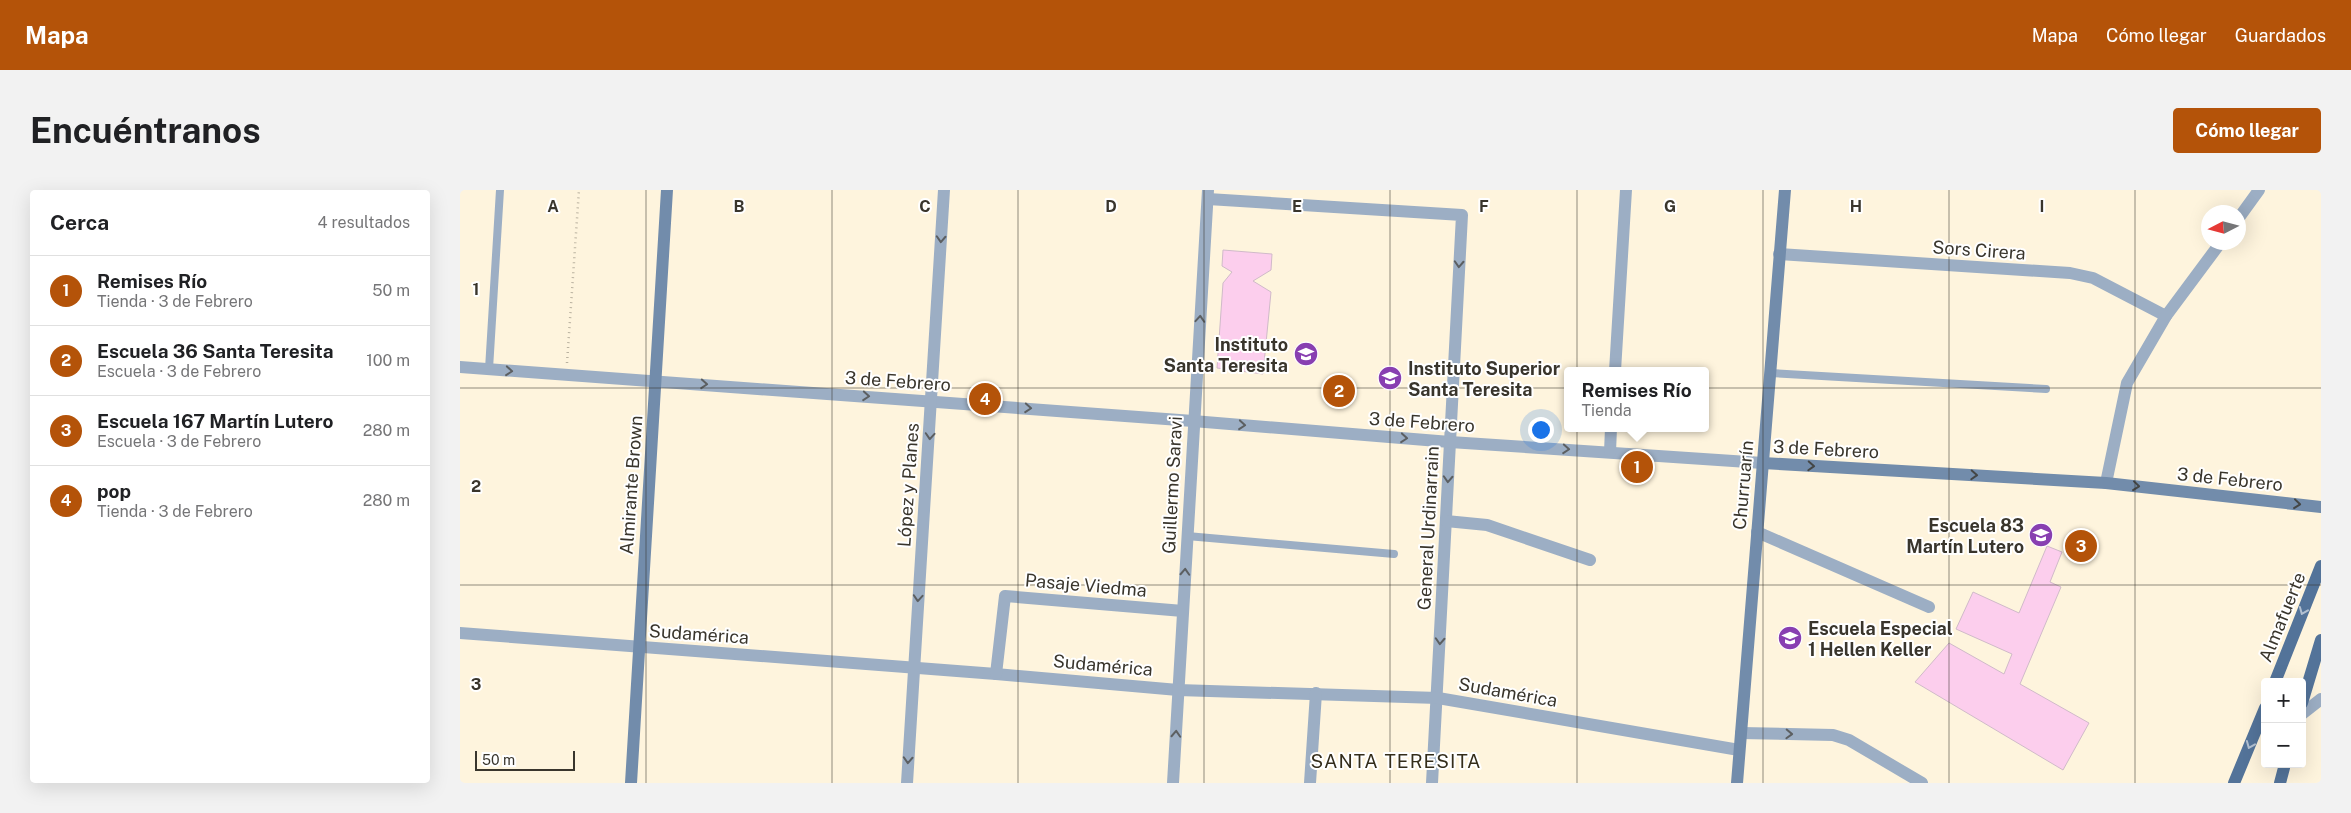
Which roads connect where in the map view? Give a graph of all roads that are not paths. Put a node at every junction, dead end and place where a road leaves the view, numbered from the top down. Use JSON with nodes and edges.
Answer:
{"nodes":[{"id":1,"x":500,"y":190,"type":"edge"},
{"id":2,"x":667,"y":190,"type":"edge"},
{"id":3,"x":944,"y":190,"type":"edge"},
{"id":4,"x":1626,"y":190,"type":"edge"},
{"id":5,"x":1784,"y":190,"type":"edge"},
{"id":6,"x":2253,"y":192,"type":"edge"},
{"id":7,"x":1208,"y":195,"type":"edge"},
{"id":8,"x":2246,"y":205,"type":"edge"},
{"id":9,"x":2215,"y":250,"type":"edge"},
{"id":10,"x":1779,"y":254,"type":"junction"},
{"id":11,"x":2166,"y":316,"type":"junction"},
{"id":12,"x":460,"y":367,"type":"edge"},
{"id":13,"x":1615,"y":367,"type":"edge"},
{"id":14,"x":490,"y":369,"type":"junction"},
{"id":15,"x":1770,"y":373,"type":"junction"},
{"id":16,"x":655,"y":381,"type":"junction"},
{"id":17,"x":2046,"y":389,"type":"dead end"},
{"id":18,"x":932,"y":401,"type":"junction"},
{"id":19,"x":1193,"y":420,"type":"junction"},
{"id":20,"x":1611,"y":432,"type":"edge"},
{"id":21,"x":1450,"y":442,"type":"junction"},
{"id":22,"x":1610,"y":452,"type":"junction"},
{"id":23,"x":1763,"y":463,"type":"junction"},
{"id":24,"x":2106,"y":483,"type":"junction"},
{"id":25,"x":2321,"y":507,"type":"edge"},
{"id":26,"x":1446,"y":521,"type":"junction"},
{"id":27,"x":1757,"y":532,"type":"junction"},
{"id":28,"x":1187,"y":536,"type":"junction"},
{"id":29,"x":1394,"y":554,"type":"dead end"},
{"id":30,"x":1590,"y":560,"type":"dead end"},
{"id":31,"x":2321,"y":566,"type":"edge"},
{"id":32,"x":1929,"y":607,"type":"dead end"},
{"id":33,"x":1183,"y":611,"type":"junction"},
{"id":34,"x":460,"y":634,"type":"edge"},
{"id":35,"x":2321,"y":640,"type":"edge"},
{"id":36,"x":639,"y":647,"type":"junction"},
{"id":37,"x":912,"y":667,"type":"junction"},
{"id":38,"x":996,"y":674,"type":"junction"},
{"id":39,"x":2277,"y":678,"type":"edge"},
{"id":40,"x":1178,"y":690,"type":"junction"},
{"id":41,"x":2306,"y":690,"type":"edge"},
{"id":42,"x":1316,"y":693,"type":"junction"},
{"id":43,"x":1438,"y":698,"type":"junction"},
{"id":44,"x":2321,"y":699,"type":"edge"},
{"id":45,"x":2306,"y":711,"type":"edge"},
{"id":46,"x":2261,"y":718,"type":"edge"},
{"id":47,"x":1740,"y":733,"type":"junction"},
{"id":48,"x":1739,"y":750,"type":"junction"},
{"id":49,"x":2284,"y":768,"type":"edge"},
{"id":50,"x":631,"y":783,"type":"edge"},
{"id":51,"x":906,"y":783,"type":"edge"},
{"id":52,"x":1174,"y":783,"type":"edge"},
{"id":53,"x":1310,"y":783,"type":"edge"},
{"id":54,"x":1432,"y":783,"type":"edge"},
{"id":55,"x":1737,"y":783,"type":"edge"},
{"id":56,"x":1922,"y":783,"type":"edge"},
{"id":57,"x":2234,"y":783,"type":"edge"},
{"id":58,"x":2280,"y":783,"type":"edge"}],
"edges":[{"from":1,"to":14,"type":"lane"},
{"from":2,"to":16,"type":"main road","name":"Almirante Brown"},
{"from":3,"to":18,"type":"street","name":"López y Planes","one_way":true},
{"from":4,"to":13,"type":"street"},
{"from":5,"to":10,"type":"main road","name":"Churruarín"},
{"from":6,"to":8,"type":"street"},
{"from":19,"to":7,"type":"street","name":"Guillermo Saravi","one_way":true},
{"from":7,"to":21,"type":"street","name":"General Urdinarrain","one_way":true},
{"from":9,"to":11,"type":"street"},
{"from":10,"to":11,"type":"street","name":"Sors Cirera"},
{"from":10,"to":15,"type":"main road","name":"Churruarín"},
{"from":11,"to":24,"type":"street"},
{"from":12,"to":14,"type":"street","name":"3 de Febrero"},
{"from":14,"to":16,"type":"street","name":"3 de Febrero","one_way":true},
{"from":15,"to":17,"type":"lane"},
{"from":15,"to":23,"type":"main road","name":"Churruarín"},
{"from":16,"to":18,"type":"street","name":"3 de Febrero","one_way":true},
{"from":16,"to":36,"type":"main road","name":"Almirante Brown"},
{"from":18,"to":19,"type":"street","name":"3 de Febrero","one_way":true},
{"from":18,"to":37,"type":"street","name":"López y Planes","one_way":true},
{"from":19,"to":21,"type":"street","name":"3 de Febrero","one_way":true},
{"from":19,"to":28,"type":"street","name":"Guillermo Saravi"},
{"from":20,"to":22,"type":"street"},
{"from":21,"to":22,"type":"street","name":"3 de Febrero","one_way":true},
{"from":21,"to":26,"type":"street","name":"General Urdinarrain","one_way":true},
{"from":22,"to":23,"type":"street","name":"3 de Febrero"},
{"from":23,"to":24,"type":"main road","name":"3 de Febrero","one_way":true},
{"from":23,"to":27,"type":"main road","name":"Churruarín"},
{"from":24,"to":25,"type":"main road","name":"3 de Febrero","one_way":true},
{"from":26,"to":30,"type":"street"},
{"from":26,"to":43,"type":"street","name":"General Urdinarrain","one_way":true},
{"from":27,"to":32,"type":"street"},
{"from":27,"to":47,"type":"main road","name":"Churruarín"},
{"from":28,"to":29,"type":"lane"},
{"from":33,"to":28,"type":"street","name":"Guillermo Saravi","one_way":true},
{"from":31,"to":39,"type":"main road","name":"Almafuerte","one_way":true},
{"from":33,"to":38,"type":"street","name":"Pasaje Viedma"},
{"from":33,"to":40,"type":"street","name":"Guillermo Saravi"},
{"from":34,"to":36,"type":"street","name":"Sudamérica"},
{"from":35,"to":41,"type":"main road"},
{"from":36,"to":37,"type":"street","name":"Sudamérica"},
{"from":36,"to":50,"type":"main road","name":"Almirante Brown"},
{"from":37,"to":38,"type":"street","name":"Sudamérica"},
{"from":37,"to":51,"type":"street","name":"López y Planes","one_way":true},
{"from":38,"to":40,"type":"street","name":"Sudamérica"},
{"from":40,"to":42,"type":"street","name":"Sudamérica"},
{"from":52,"to":40,"type":"street","name":"Guillermo Saravi","one_way":true},
{"from":42,"to":43,"type":"street","name":"Sudamérica"},
{"from":42,"to":53,"type":"street"},
{"from":43,"to":48,"type":"street","name":"Sudamérica"},
{"from":43,"to":54,"type":"street","name":"General Urdinarrain"},
{"from":44,"to":45,"type":"street"},
{"from":46,"to":57,"type":"main road","one_way":true},
{"from":47,"to":48,"type":"main road","name":"Churruarín"},
{"from":47,"to":56,"type":"street","one_way":true},
{"from":48,"to":55,"type":"main road","name":"Churruarín"},
{"from":49,"to":58,"type":"main road"}]}
